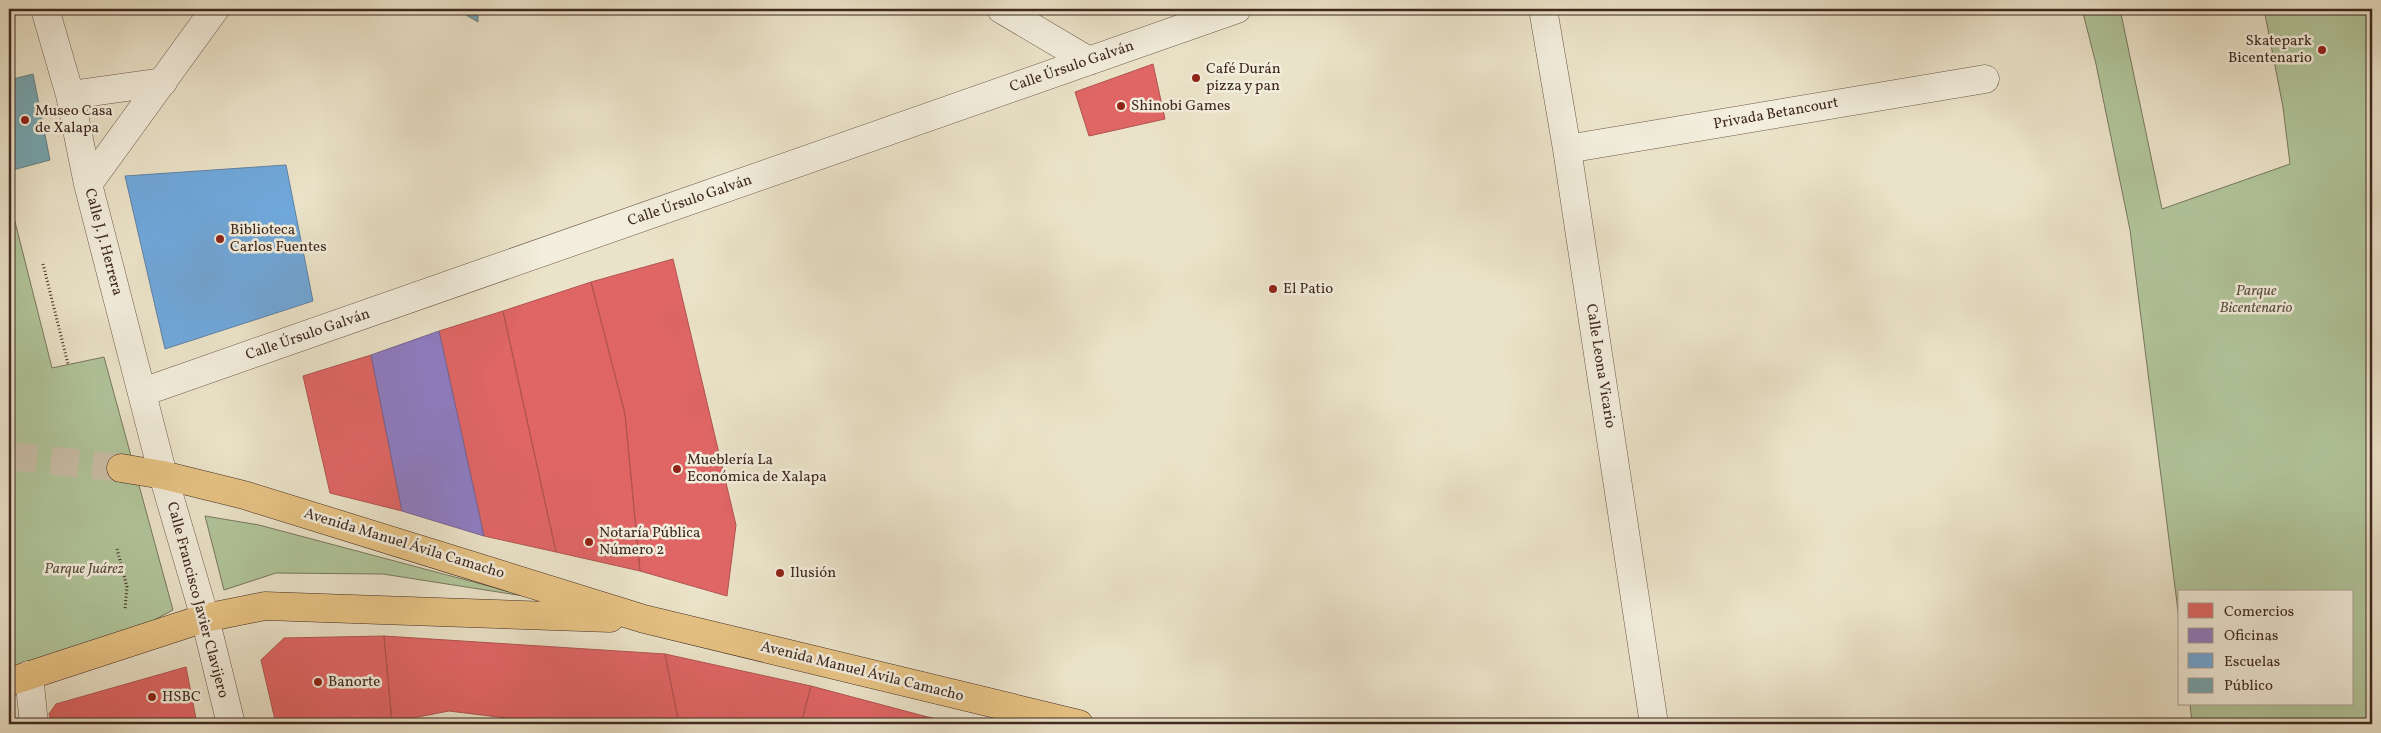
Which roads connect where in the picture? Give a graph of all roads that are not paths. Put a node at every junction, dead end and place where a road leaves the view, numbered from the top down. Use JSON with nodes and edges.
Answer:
{"nodes":[{"id":1,"x":45,"y":9,"type":"edge"},
{"id":2,"x":215,"y":9,"type":"edge"},
{"id":3,"x":1001,"y":9,"type":"edge"},
{"id":4,"x":1237,"y":9,"type":"edge"},
{"id":5,"x":1543,"y":9,"type":"edge"},
{"id":6,"x":1089,"y":61,"type":"junction"},
{"id":7,"x":1985,"y":79,"type":"dead end"},
{"id":8,"x":163,"y":82,"type":"junction"},
{"id":9,"x":70,"y":95,"type":"junction"},
{"id":10,"x":1567,"y":149,"type":"junction"},
{"id":11,"x":88,"y":184,"type":"junction"},
{"id":12,"x":143,"y":392,"type":"junction"},
{"id":13,"x":121,"y":468,"type":"tunnel mouth"},
{"id":14,"x":163,"y":476,"type":"junction"},
{"id":15,"x":205,"y":618,"type":"junction"},
{"id":16,"x":644,"y":619,"type":"junction"},
{"id":17,"x":19,"y":679,"type":"edge"},
{"id":18,"x":34,"y":724,"type":"edge"},
{"id":19,"x":230,"y":724,"type":"edge"},
{"id":20,"x":1079,"y":724,"type":"edge"},
{"id":21,"x":1654,"y":724,"type":"edge"}],
"edges":[{"from":1,"to":9,"type":"street","name":"Calle J. J. Herrera"},
{"from":2,"to":8,"type":"street"},
{"from":3,"to":6,"type":"street"},
{"from":4,"to":6,"type":"street","name":"Calle Úrsulo Galván"},
{"from":5,"to":10,"type":"street","name":"Calle Leona Vicario"},
{"from":6,"to":12,"type":"street","name":"Calle Úrsulo Galván"},
{"from":7,"to":10,"type":"street","name":"Privada Betancourt"},
{"from":8,"to":9,"type":"street"},
{"from":8,"to":11,"type":"street"},
{"from":9,"to":11,"type":"street","name":"Calle J. J. Herrera"},
{"from":10,"to":21,"type":"street","name":"Calle Leona Vicario"},
{"from":11,"to":12,"type":"street","name":"Calle J. J. Herrera"},
{"from":12,"to":14,"type":"street","name":"Calle J. J. Herrera"},
{"from":13,"to":14,"type":"main road","name":"Avenida Manuel Ávila Camacho"},
{"from":14,"to":15,"type":"street","name":"Calle Francisco Javier Clavijero"},
{"from":14,"to":16,"type":"main road","name":"Avenida Manuel Ávila Camacho"},
{"from":15,"to":16,"type":"main road","name":"Avenida Manuel Ávila Camacho"},
{"from":15,"to":17,"type":"main road","name":"Avenida Manuel Ávila Camacho"},
{"from":15,"to":19,"type":"street","name":"Calle Francisco Javier Clavijero"},
{"from":16,"to":20,"type":"main road","name":"Avenida Manuel Ávila Camacho"},
{"from":17,"to":18,"type":"street"}]}
